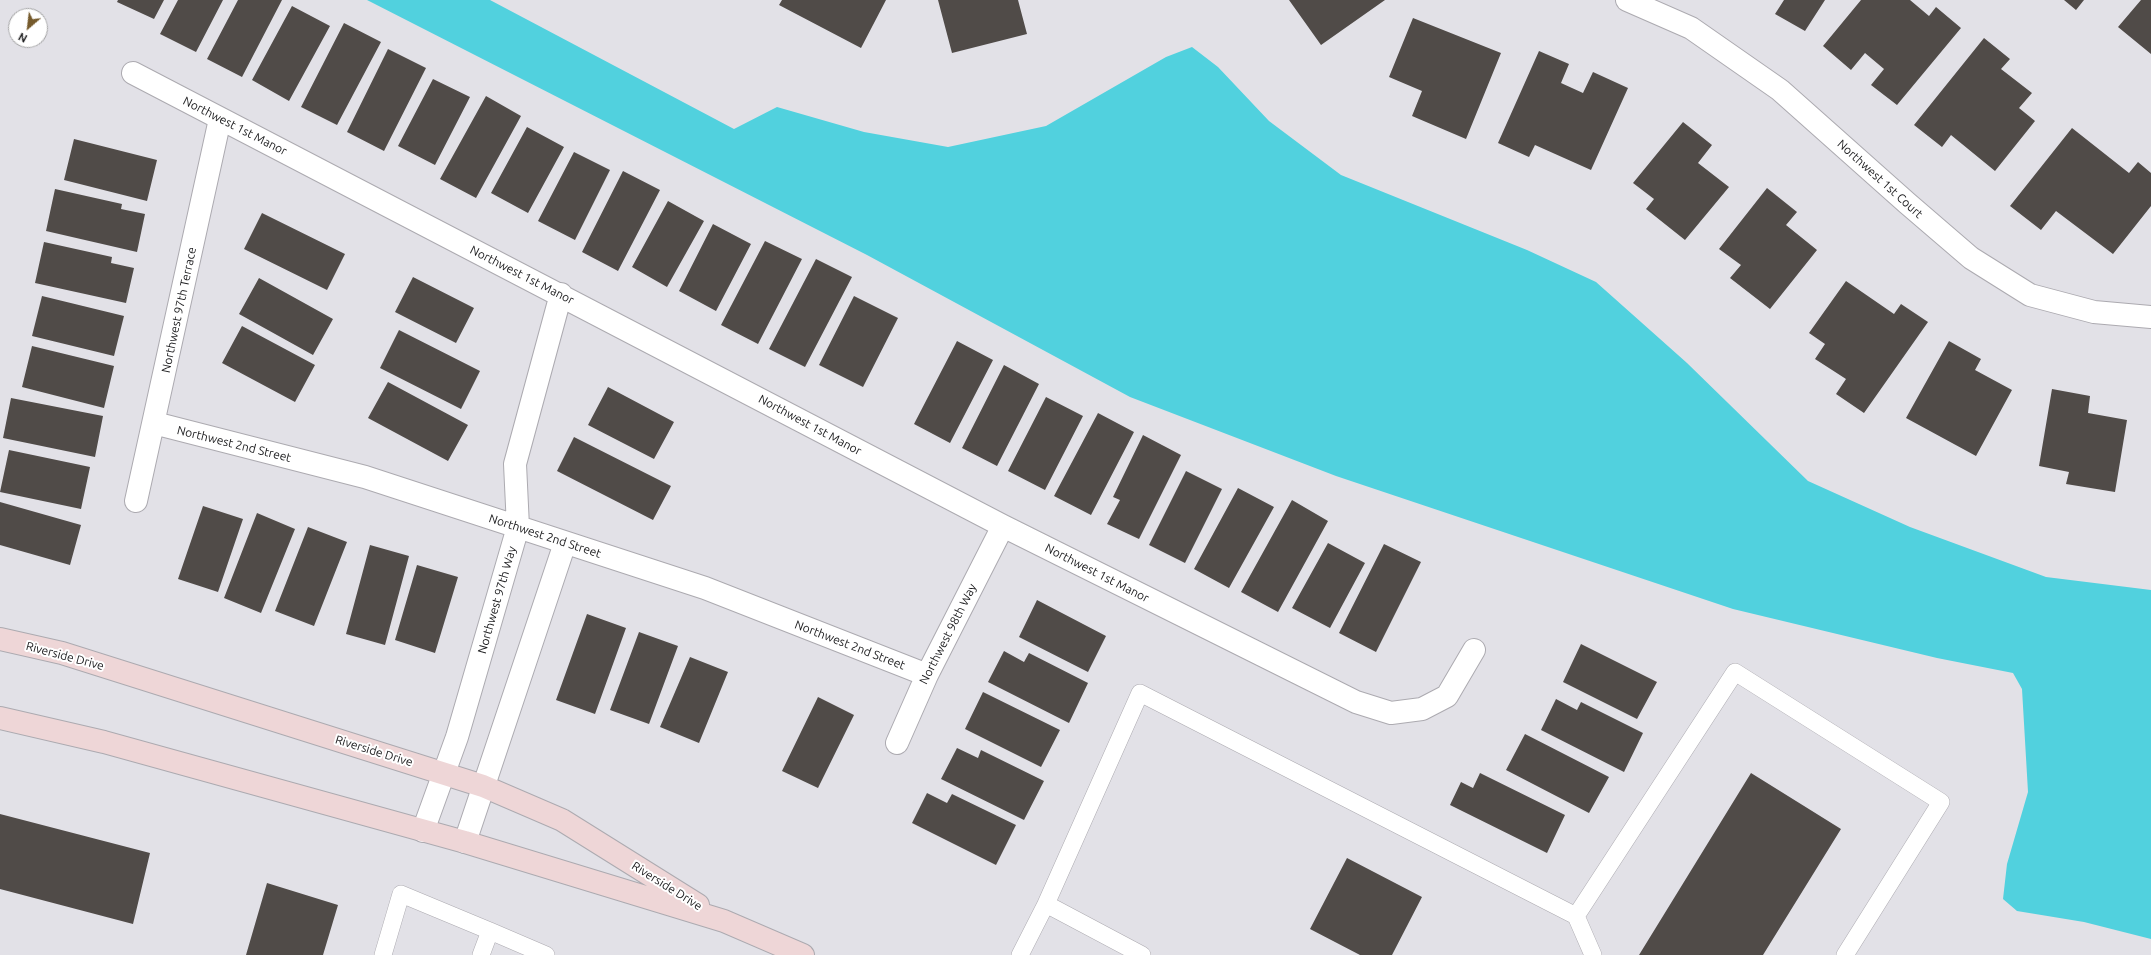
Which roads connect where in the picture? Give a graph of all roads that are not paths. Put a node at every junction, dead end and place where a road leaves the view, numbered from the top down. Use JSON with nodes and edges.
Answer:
{"nodes":[{"id":1,"x":1627,"y":0,"type":"edge"},
{"id":2,"x":133,"y":73,"type":"dead end"},
{"id":3,"x":220,"y":119,"type":"junction"},
{"id":4,"x":561,"y":294,"type":"junction"},
{"id":5,"x":2151,"y":317,"type":"edge"},
{"id":6,"x":154,"y":423,"type":"junction"},
{"id":7,"x":136,"y":501,"type":"dead end"},
{"id":8,"x":1003,"y":526,"type":"junction"},
{"id":9,"x":518,"y":527,"type":"junction"},
{"id":10,"x":565,"y":543,"type":"junction"},
{"id":11,"x":0,"y":639,"type":"edge"},
{"id":12,"x":1474,"y":650,"type":"dead end"},
{"id":13,"x":927,"y":675,"type":"junction"},
{"id":14,"x":0,"y":718,"type":"edge"},
{"id":15,"x":897,"y":743,"type":"dead end"},
{"id":16,"x":444,"y":773,"type":"junction"},
{"id":17,"x":483,"y":786,"type":"junction"},
{"id":18,"x":423,"y":831,"type":"junction"},
{"id":19,"x":465,"y":842,"type":"junction"},
{"id":20,"x":1046,"y":904,"type":"junction"},
{"id":21,"x":1576,"y":916,"type":"junction"},
{"id":22,"x":724,"y":921,"type":"junction"},
{"id":23,"x":490,"y":932,"type":"junction"},
{"id":24,"x":383,"y":955,"type":"edge"},
{"id":25,"x":480,"y":955,"type":"edge"},
{"id":26,"x":546,"y":955,"type":"edge"},
{"id":27,"x":802,"y":955,"type":"edge"},
{"id":28,"x":1020,"y":955,"type":"edge"},
{"id":29,"x":1142,"y":955,"type":"edge"},
{"id":30,"x":1593,"y":955,"type":"edge"},
{"id":31,"x":1846,"y":955,"type":"edge"}],
"edges":[{"from":1,"to":5,"type":"street","name":"Northwest 1st Court"},
{"from":2,"to":3,"type":"street","name":"Northwest 1st Manor"},
{"from":3,"to":4,"type":"street","name":"Northwest 1st Manor"},
{"from":3,"to":6,"type":"street","name":"Northwest 97th Terrace"},
{"from":4,"to":8,"type":"street","name":"Northwest 1st Manor"},
{"from":4,"to":9,"type":"street","name":"Northwest 97th Way"},
{"from":6,"to":7,"type":"street","name":"Northwest 97th Terrace"},
{"from":6,"to":9,"type":"street","name":"Northwest 2nd Street"},
{"from":8,"to":12,"type":"street","name":"Northwest 1st Manor"},
{"from":8,"to":13,"type":"street","name":"Northwest 98th Way"},
{"from":9,"to":10,"type":"street","name":"Northwest 2nd Street"},
{"from":9,"to":16,"type":"street","name":"Northwest 97th Way"},
{"from":10,"to":13,"type":"street","name":"Northwest 2nd Street"},
{"from":10,"to":17,"type":"street"},
{"from":11,"to":16,"type":"street","name":"Riverside Drive"},
{"from":13,"to":15,"type":"street","name":"Northwest 98th Way"},
{"from":14,"to":18,"type":"street","name":"Riverside Drive"},
{"from":16,"to":17,"type":"street","name":"Riverside Drive"},
{"from":16,"to":18,"type":"street","name":"Northwest 97th Way"},
{"from":17,"to":19,"type":"street"},
{"from":17,"to":22,"type":"street","name":"Riverside Drive"},
{"from":18,"to":19,"type":"street","name":"Riverside Drive"},
{"from":19,"to":22,"type":"street","name":"Riverside Drive"},
{"from":20,"to":21,"type":"lane"},
{"from":20,"to":28,"type":"lane"},
{"from":20,"to":29,"type":"lane"},
{"from":21,"to":30,"type":"lane"},
{"from":21,"to":31,"type":"lane"},
{"from":22,"to":27,"type":"street","name":"Riverside Drive"},
{"from":23,"to":24,"type":"lane"},
{"from":23,"to":25,"type":"lane"},
{"from":23,"to":26,"type":"lane"}]}
